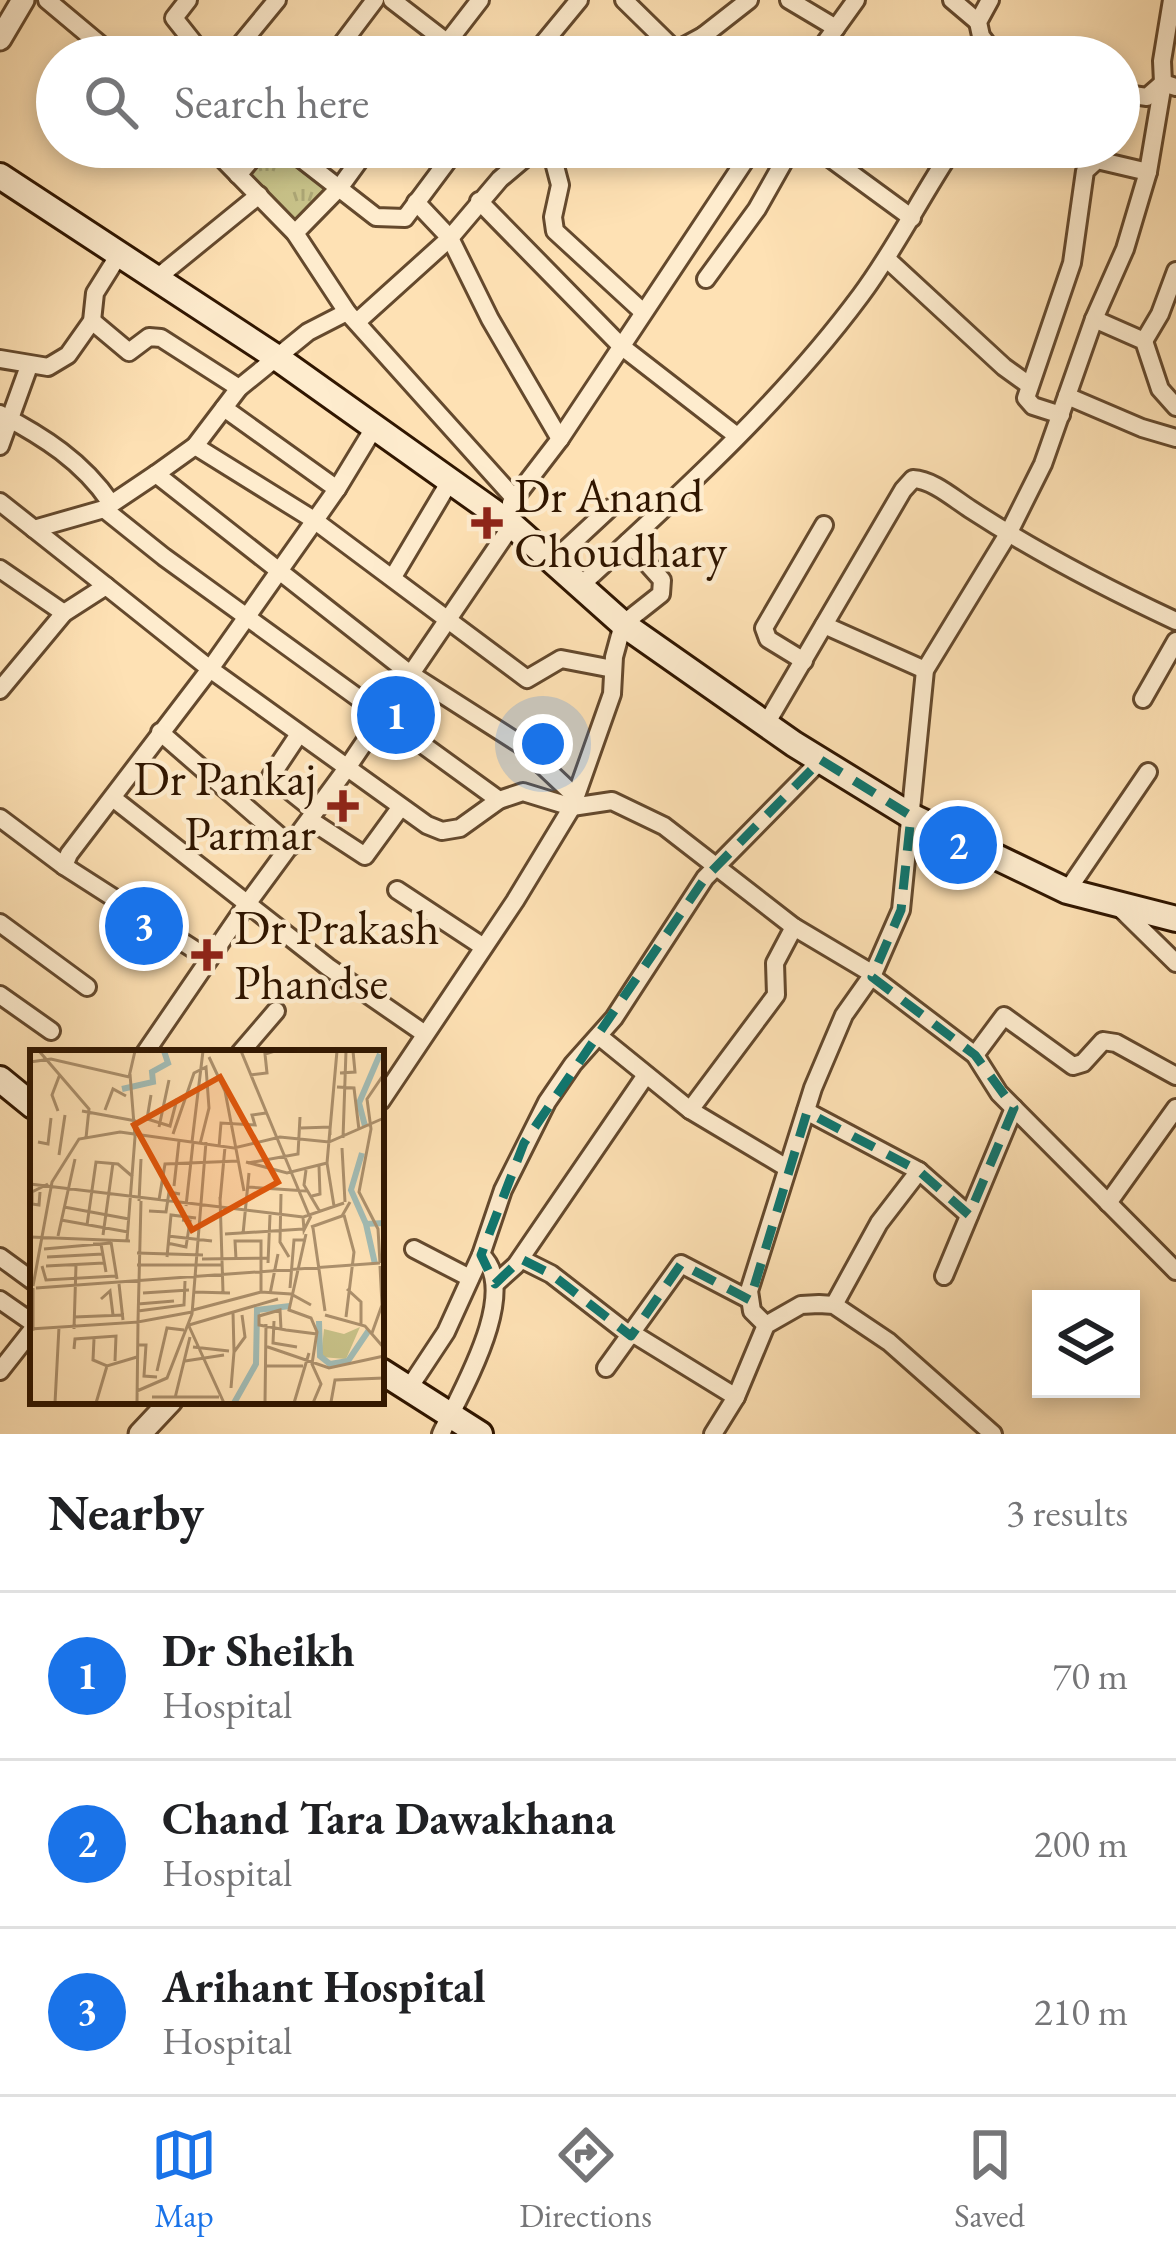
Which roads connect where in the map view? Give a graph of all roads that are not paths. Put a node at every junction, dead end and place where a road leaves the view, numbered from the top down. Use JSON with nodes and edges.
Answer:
{"nodes":[{"id":1,"x":23,"y":0,"type":"edge"},
{"id":2,"x":46,"y":0,"type":"edge"},
{"id":3,"x":188,"y":0,"type":"edge"},
{"id":4,"x":277,"y":0,"type":"edge"},
{"id":5,"x":376,"y":0,"type":"edge"},
{"id":6,"x":392,"y":0,"type":"edge"},
{"id":7,"x":480,"y":0,"type":"edge"},
{"id":8,"x":578,"y":0,"type":"edge"},
{"id":9,"x":624,"y":0,"type":"edge"},
{"id":10,"x":749,"y":0,"type":"edge"},
{"id":11,"x":789,"y":0,"type":"edge"},
{"id":12,"x":856,"y":0,"type":"edge"},
{"id":13,"x":952,"y":0,"type":"edge"},
{"id":14,"x":990,"y":0,"type":"edge"},
{"id":15,"x":1173,"y":6,"type":"edge"},
{"id":16,"x":978,"y":22,"type":"junction"},
{"id":17,"x":836,"y":28,"type":"junction"},
{"id":18,"x":90,"y":36,"type":"edge"},
{"id":19,"x":188,"y":36,"type":"edge"},
{"id":20,"x":247,"y":36,"type":"edge"},
{"id":21,"x":348,"y":36,"type":"edge"},
{"id":22,"x":427,"y":36,"type":"edge"},
{"id":23,"x":452,"y":36,"type":"edge"},
{"id":24,"x":549,"y":36,"type":"edge"},
{"id":25,"x":655,"y":36,"type":"edge"},
{"id":26,"x":705,"y":36,"type":"edge"},
{"id":27,"x":830,"y":36,"type":"edge"},
{"id":28,"x":981,"y":36,"type":"edge"},
{"id":29,"x":0,"y":39,"type":"edge"},
{"id":30,"x":1170,"y":85,"type":"edge"},
{"id":31,"x":1140,"y":96,"type":"edge"},
{"id":32,"x":231,"y":168,"type":"edge"},
{"id":33,"x":245,"y":168,"type":"edge"},
{"id":34,"x":314,"y":168,"type":"edge"},
{"id":35,"x":354,"y":168,"type":"edge"},
{"id":36,"x":442,"y":168,"type":"edge"},
{"id":37,"x":515,"y":168,"type":"edge"},
{"id":38,"x":556,"y":168,"type":"edge"},
{"id":39,"x":738,"y":168,"type":"edge"},
{"id":40,"x":780,"y":168,"type":"edge"},
{"id":41,"x":844,"y":168,"type":"edge"},
{"id":42,"x":942,"y":168,"type":"edge"},
{"id":43,"x":1087,"y":168,"type":"edge"},
{"id":44,"x":1131,"y":168,"type":"edge"},
{"id":45,"x":1148,"y":172,"type":"junction"},
{"id":46,"x":0,"y":176,"type":"edge"},
{"id":47,"x":238,"y":176,"type":"junction"},
{"id":48,"x":340,"y":187,"type":"junction"},
{"id":49,"x":259,"y":195,"type":"junction"},
{"id":50,"x":479,"y":201,"type":"junction"},
{"id":51,"x":416,"y":202,"type":"junction"},
{"id":52,"x":912,"y":218,"type":"junction"},
{"id":53,"x":295,"y":233,"type":"junction"},
{"id":54,"x":450,"y":238,"type":"junction"},
{"id":55,"x":120,"y":253,"type":"junction"},
{"id":56,"x":887,"y":259,"type":"junction"},
{"id":57,"x":1176,"y":272,"type":"edge"},
{"id":58,"x":157,"y":278,"type":"junction"},
{"id":59,"x":706,"y":279,"type":"dead end"},
{"id":60,"x":643,"y":312,"type":"junction"},
{"id":61,"x":352,"y":316,"type":"junction"},
{"id":62,"x":1094,"y":319,"type":"junction"},
{"id":63,"x":92,"y":321,"type":"junction"},
{"id":64,"x":1144,"y":341,"type":"junction"},
{"id":65,"x":621,"y":346,"type":"junction"},
{"id":66,"x":276,"y":357,"type":"junction"},
{"id":67,"x":0,"y":359,"type":"edge"},
{"id":68,"x":29,"y":366,"type":"junction"},
{"id":69,"x":1029,"y":385,"type":"junction"},
{"id":70,"x":239,"y":388,"type":"junction"},
{"id":71,"x":1067,"y":396,"type":"junction"},
{"id":72,"x":1176,"y":407,"type":"edge"},
{"id":73,"x":224,"y":408,"type":"junction"},
{"id":74,"x":1061,"y":415,"type":"junction"},
{"id":75,"x":6,"y":417,"type":"edge"},
{"id":76,"x":374,"y":428,"type":"junction"},
{"id":77,"x":737,"y":436,"type":"junction"},
{"id":78,"x":1176,"y":438,"type":"edge"},
{"id":79,"x":560,"y":439,"type":"junction"},
{"id":80,"x":0,"y":446,"type":"edge"},
{"id":81,"x":196,"y":446,"type":"junction"},
{"id":82,"x":156,"y":474,"type":"junction"},
{"id":83,"x":450,"y":481,"type":"junction"},
{"id":84,"x":337,"y":489,"type":"junction"},
{"id":85,"x":0,"y":502,"type":"edge"},
{"id":86,"x":107,"y":506,"type":"junction"},
{"id":87,"x":610,"y":508,"type":"dead end"},
{"id":88,"x":509,"y":513,"type":"junction"},
{"id":89,"x":314,"y":520,"type":"junction"},
{"id":90,"x":824,"y":525,"type":"dead end"},
{"id":91,"x":34,"y":529,"type":"junction"},
{"id":92,"x":1008,"y":534,"type":"junction"},
{"id":93,"x":628,"y":542,"type":"junction"},
{"id":94,"x":553,"y":561,"type":"junction"},
{"id":95,"x":0,"y":569,"type":"edge"},
{"id":96,"x":278,"y":571,"type":"junction"},
{"id":97,"x":393,"y":578,"type":"junction"},
{"id":98,"x":106,"y":586,"type":"junction"},
{"id":99,"x":580,"y":587,"type":"junction"},
{"id":100,"x":64,"y":613,"type":"junction"},
{"id":101,"x":245,"y":615,"type":"junction"},
{"id":102,"x":448,"y":617,"type":"junction"},
{"id":103,"x":1176,"y":621,"type":"edge"},
{"id":104,"x":623,"y":624,"type":"junction"},
{"id":105,"x":824,"y":625,"type":"junction"},
{"id":106,"x":1176,"y":641,"type":"edge"},
{"id":107,"x":804,"y":661,"type":"junction"},
{"id":108,"x":211,"y":669,"type":"junction"},
{"id":109,"x":613,"y":669,"type":"junction"},
{"id":110,"x":925,"y":670,"type":"junction"},
{"id":111,"x":409,"y":673,"type":"junction"},
{"id":112,"x":0,"y":690,"type":"edge"},
{"id":113,"x":1143,"y":699,"type":"dead end"},
{"id":114,"x":379,"y":716,"type":"junction"},
{"id":115,"x":766,"y":724,"type":"junction"},
{"id":116,"x":160,"y":732,"type":"junction"},
{"id":117,"x":299,"y":734,"type":"junction"},
{"id":118,"x":821,"y":760,"type":"junction"},
{"id":119,"x":347,"y":769,"type":"junction"},
{"id":120,"x":1148,"y":772,"type":"dead end"},
{"id":121,"x":114,"y":799,"type":"junction"},
{"id":122,"x":499,"y":800,"type":"junction"},
{"id":123,"x":573,"y":801,"type":"junction"},
{"id":124,"x":400,"y":808,"type":"junction"},
{"id":125,"x":312,"y":816,"type":"junction"},
{"id":126,"x":911,"y":816,"type":"junction"},
{"id":127,"x":0,"y":818,"type":"edge"},
{"id":128,"x":291,"y":846,"type":"junction"},
{"id":129,"x":64,"y":866,"type":"junction"},
{"id":130,"x":718,"y":868,"type":"junction"},
{"id":131,"x":397,"y":890,"type":"dead end"},
{"id":132,"x":1066,"y":891,"type":"junction"},
{"id":133,"x":247,"y":904,"type":"junction"},
{"id":134,"x":1118,"y":907,"type":"junction"},
{"id":135,"x":1176,"y":919,"type":"edge"},
{"id":136,"x":0,"y":923,"type":"edge"},
{"id":137,"x":794,"y":927,"type":"junction"},
{"id":138,"x":482,"y":946,"type":"junction"},
{"id":139,"x":209,"y":958,"type":"junction"},
{"id":140,"x":1176,"y":963,"type":"edge"},
{"id":141,"x":872,"y":975,"type":"junction"},
{"id":142,"x":87,"y":987,"type":"dead end"},
{"id":143,"x":0,"y":995,"type":"edge"},
{"id":144,"x":276,"y":1011,"type":"dead end"},
{"id":145,"x":51,"y":1031,"type":"dead end"},
{"id":146,"x":425,"y":1034,"type":"junction"},
{"id":147,"x":600,"y":1037,"type":"junction"},
{"id":148,"x":147,"y":1050,"type":"edge"},
{"id":149,"x":243,"y":1050,"type":"edge"},
{"id":150,"x":975,"y":1055,"type":"junction"},
{"id":151,"x":646,"y":1075,"type":"junction"},
{"id":152,"x":1176,"y":1076,"type":"edge"},
{"id":153,"x":0,"y":1079,"type":"edge"},
{"id":154,"x":384,"y":1096,"type":"edge"},
{"id":155,"x":30,"y":1104,"type":"edge"},
{"id":156,"x":1014,"y":1108,"type":"junction"},
{"id":157,"x":1176,"y":1108,"type":"edge"},
{"id":158,"x":690,"y":1110,"type":"junction"},
{"id":159,"x":806,"y":1112,"type":"junction"},
{"id":160,"x":787,"y":1168,"type":"junction"},
{"id":161,"x":919,"y":1171,"type":"junction"},
{"id":162,"x":1108,"y":1203,"type":"junction"},
{"id":163,"x":969,"y":1215,"type":"junction"},
{"id":164,"x":414,"y":1249,"type":"dead end"},
{"id":165,"x":481,"y":1255,"type":"junction"},
{"id":166,"x":0,"y":1257,"type":"edge"},
{"id":167,"x":521,"y":1258,"type":"junction"},
{"id":168,"x":1176,"y":1271,"type":"edge"},
{"id":169,"x":944,"y":1276,"type":"dead end"},
{"id":170,"x":470,"y":1278,"type":"junction"},
{"id":171,"x":30,"y":1279,"type":"edge"},
{"id":172,"x":495,"y":1284,"type":"junction"},
{"id":173,"x":0,"y":1300,"type":"edge"},
{"id":174,"x":750,"y":1300,"type":"junction"},
{"id":175,"x":834,"y":1305,"type":"junction"},
{"id":176,"x":30,"y":1324,"type":"edge"},
{"id":177,"x":766,"y":1325,"type":"junction"},
{"id":178,"x":30,"y":1330,"type":"edge"},
{"id":179,"x":632,"y":1335,"type":"junction"},
{"id":180,"x":606,"y":1368,"type":"dead end"},
{"id":181,"x":0,"y":1371,"type":"edge"},
{"id":182,"x":384,"y":1373,"type":"edge"},
{"id":183,"x":407,"y":1391,"type":"junction"},
{"id":184,"x":736,"y":1397,"type":"junction"},
{"id":185,"x":168,"y":1404,"type":"edge"},
{"id":186,"x":445,"y":1425,"type":"edge"},
{"id":187,"x":140,"y":1434,"type":"edge"},
{"id":188,"x":480,"y":1434,"type":"edge"},
{"id":189,"x":713,"y":1434,"type":"edge"},
{"id":190,"x":993,"y":1434,"type":"edge"}],
"edges":[{"from":1,"to":29,"type":"street"},
{"from":2,"to":18,"type":"street"},
{"from":3,"to":19,"type":"street"},
{"from":4,"to":20,"type":"street"},
{"from":5,"to":21,"type":"street"},
{"from":6,"to":22,"type":"street"},
{"from":7,"to":23,"type":"street"},
{"from":8,"to":24,"type":"street"},
{"from":9,"to":25,"type":"street"},
{"from":10,"to":26,"type":"street"},
{"from":11,"to":17,"type":"street"},
{"from":12,"to":17,"type":"street"},
{"from":13,"to":16,"type":"street"},
{"from":14,"to":16,"type":"street"},
{"from":15,"to":30,"type":"street"},
{"from":16,"to":28,"type":"street"},
{"from":17,"to":27,"type":"street"},
{"from":30,"to":31,"type":"street"},
{"from":30,"to":45,"type":"street"},
{"from":32,"to":47,"type":"street"},
{"from":33,"to":47,"type":"street"},
{"from":34,"to":48,"type":"street"},
{"from":35,"to":48,"type":"street"},
{"from":36,"to":51,"type":"street"},
{"from":37,"to":50,"type":"street"},
{"from":38,"to":60,"type":"street"},
{"from":39,"to":60,"type":"street"},
{"from":40,"to":59,"type":"street"},
{"from":41,"to":52,"type":"street"},
{"from":42,"to":52,"type":"street"},
{"from":43,"to":69,"type":"street"},
{"from":44,"to":45,"type":"street"},
{"from":45,"to":62,"type":"street"},
{"from":46,"to":55,"type":"main road"},
{"from":47,"to":49,"type":"street"},
{"from":48,"to":51,"type":"street"},
{"from":48,"to":53,"type":"street"},
{"from":49,"to":53,"type":"street"},
{"from":49,"to":58,"type":"street"},
{"from":50,"to":54,"type":"street"},
{"from":50,"to":65,"type":"street"},
{"from":51,"to":54,"type":"street"},
{"from":52,"to":56,"type":"street"},
{"from":53,"to":61,"type":"street"},
{"from":54,"to":61,"type":"street"},
{"from":54,"to":79,"type":"street"},
{"from":55,"to":58,"type":"main road"},
{"from":55,"to":63,"type":"street"},
{"from":56,"to":69,"type":"street"},
{"from":56,"to":77,"type":"street"},
{"from":57,"to":64,"type":"street"},
{"from":58,"to":66,"type":"main road"},
{"from":60,"to":65,"type":"street"},
{"from":61,"to":66,"type":"street"},
{"from":61,"to":88,"type":"street"},
{"from":62,"to":64,"type":"street"},
{"from":62,"to":71,"type":"street"},
{"from":63,"to":68,"type":"street"},
{"from":63,"to":70,"type":"street"},
{"from":64,"to":72,"type":"street"},
{"from":65,"to":77,"type":"street"},
{"from":65,"to":79,"type":"street"},
{"from":66,"to":70,"type":"street"},
{"from":66,"to":76,"type":"main road"},
{"from":67,"to":68,"type":"street"},
{"from":68,"to":75,"type":"street"},
{"from":69,"to":74,"type":"street"},
{"from":70,"to":73,"type":"street"},
{"from":71,"to":74,"type":"street"},
{"from":71,"to":78,"type":"street"},
{"from":73,"to":81,"type":"street"},
{"from":73,"to":84,"type":"street"},
{"from":74,"to":92,"type":"street"},
{"from":75,"to":80,"type":"street"},
{"from":75,"to":86,"type":"street"},
{"from":76,"to":83,"type":"main road"},
{"from":76,"to":84,"type":"street"},
{"from":77,"to":93,"type":"street"},
{"from":79,"to":88,"type":"street"},
{"from":81,"to":82,"type":"street"},
{"from":81,"to":89,"type":"street"},
{"from":82,"to":86,"type":"street"},
{"from":82,"to":96,"type":"street"},
{"from":83,"to":88,"type":"main road"},
{"from":83,"to":97,"type":"street"},
{"from":84,"to":89,"type":"street"},
{"from":85,"to":91,"type":"street"},
{"from":86,"to":91,"type":"street"},
{"from":86,"to":101,"type":"street"},
{"from":87,"to":94,"type":"street"},
{"from":88,"to":94,"type":"main road"},
{"from":88,"to":102,"type":"street"},
{"from":89,"to":96,"type":"street"},
{"from":89,"to":97,"type":"street"},
{"from":90,"to":107,"type":"street"},
{"from":91,"to":98,"type":"street"},
{"from":92,"to":103,"type":"street"},
{"from":92,"to":105,"type":"street"},
{"from":92,"to":110,"type":"street"},
{"from":93,"to":99,"type":"street"},
{"from":93,"to":104,"type":"street"},
{"from":94,"to":99,"type":"main road"},
{"from":95,"to":100,"type":"street"},
{"from":96,"to":101,"type":"street"},
{"from":96,"to":111,"type":"street"},
{"from":97,"to":102,"type":"street"},
{"from":98,"to":100,"type":"street"},
{"from":98,"to":108,"type":"street"},
{"from":99,"to":104,"type":"main road"},
{"from":100,"to":112,"type":"street"},
{"from":101,"to":108,"type":"street"},
{"from":101,"to":114,"type":"street"},
{"from":102,"to":109,"type":"street"},
{"from":102,"to":111,"type":"street"},
{"from":104,"to":109,"type":"street"},
{"from":104,"to":115,"type":"main road"},
{"from":105,"to":107,"type":"street"},
{"from":105,"to":110,"type":"street"},
{"from":106,"to":113,"type":"street"},
{"from":107,"to":115,"type":"street"},
{"from":108,"to":116,"type":"street"},
{"from":108,"to":117,"type":"street"},
{"from":109,"to":123,"type":"street"},
{"from":110,"to":126,"type":"street"},
{"from":111,"to":114,"type":"street"},
{"from":111,"to":123,"type":"street"},
{"from":114,"to":119,"type":"street"},
{"from":114,"to":122,"type":"street"},
{"from":115,"to":118,"type":"main road"},
{"from":116,"to":121,"type":"street"},
{"from":116,"to":128,"type":"street"},
{"from":117,"to":119,"type":"street"},
{"from":117,"to":125,"type":"street"},
{"from":118,"to":126,"type":"main road"},
{"from":118,"to":130,"type":"street"},
{"from":119,"to":124,"type":"street"},
{"from":119,"to":125,"type":"street"},
{"from":120,"to":132,"type":"street"},
{"from":121,"to":129,"type":"street"},
{"from":121,"to":133,"type":"street"},
{"from":122,"to":123,"type":"street"},
{"from":122,"to":124,"type":"street"},
{"from":123,"to":130,"type":"street"},
{"from":123,"to":138,"type":"street"},
{"from":124,"to":125,"type":"street"},
{"from":125,"to":128,"type":"street"},
{"from":126,"to":132,"type":"main road"},
{"from":126,"to":141,"type":"street"},
{"from":127,"to":129,"type":"street"},
{"from":128,"to":133,"type":"street"},
{"from":129,"to":139,"type":"street"},
{"from":130,"to":137,"type":"street"},
{"from":130,"to":147,"type":"street"},
{"from":131,"to":138,"type":"street"},
{"from":132,"to":134,"type":"main road"},
{"from":133,"to":139,"type":"street"},
{"from":133,"to":146,"type":"street"},
{"from":134,"to":135,"type":"main road"},
{"from":134,"to":140,"type":"street"},
{"from":136,"to":142,"type":"street"},
{"from":137,"to":141,"type":"street"},
{"from":137,"to":158,"type":"street"},
{"from":138,"to":146,"type":"street"},
{"from":139,"to":148,"type":"street"},
{"from":141,"to":150,"type":"street"},
{"from":141,"to":159,"type":"street"},
{"from":143,"to":145,"type":"street"},
{"from":144,"to":149,"type":"street"},
{"from":146,"to":154,"type":"street"},
{"from":147,"to":151,"type":"street"},
{"from":147,"to":165,"type":"street"},
{"from":150,"to":152,"type":"street"},
{"from":150,"to":156,"type":"street"},
{"from":151,"to":158,"type":"street"},
{"from":151,"to":167,"type":"street"},
{"from":153,"to":155,"type":"main road"},
{"from":156,"to":162,"type":"street"},
{"from":156,"to":163,"type":"street"},
{"from":157,"to":162,"type":"street"},
{"from":158,"to":160,"type":"street"},
{"from":159,"to":160,"type":"street"},
{"from":159,"to":161,"type":"street"},
{"from":160,"to":174,"type":"street"},
{"from":161,"to":163,"type":"street"},
{"from":161,"to":175,"type":"street"},
{"from":162,"to":168,"type":"street"},
{"from":163,"to":169,"type":"street"},
{"from":164,"to":170,"type":"street"},
{"from":165,"to":170,"type":"street"},
{"from":165,"to":172,"type":"street"},
{"from":166,"to":171,"type":"street"},
{"from":167,"to":172,"type":"street"},
{"from":167,"to":179,"type":"street"},
{"from":170,"to":183,"type":"street"},
{"from":172,"to":186,"type":"street"},
{"from":173,"to":176,"type":"street"},
{"from":174,"to":177,"type":"street"},
{"from":174,"to":179,"type":"street"},
{"from":175,"to":177,"type":"street"},
{"from":175,"to":190,"type":"street"},
{"from":177,"to":184,"type":"street"},
{"from":178,"to":181,"type":"street"},
{"from":179,"to":180,"type":"street"},
{"from":179,"to":184,"type":"street"},
{"from":182,"to":183,"type":"main road"},
{"from":183,"to":186,"type":"main road"},
{"from":184,"to":189,"type":"street"},
{"from":185,"to":187,"type":"street"},
{"from":186,"to":188,"type":"main road"}]}
